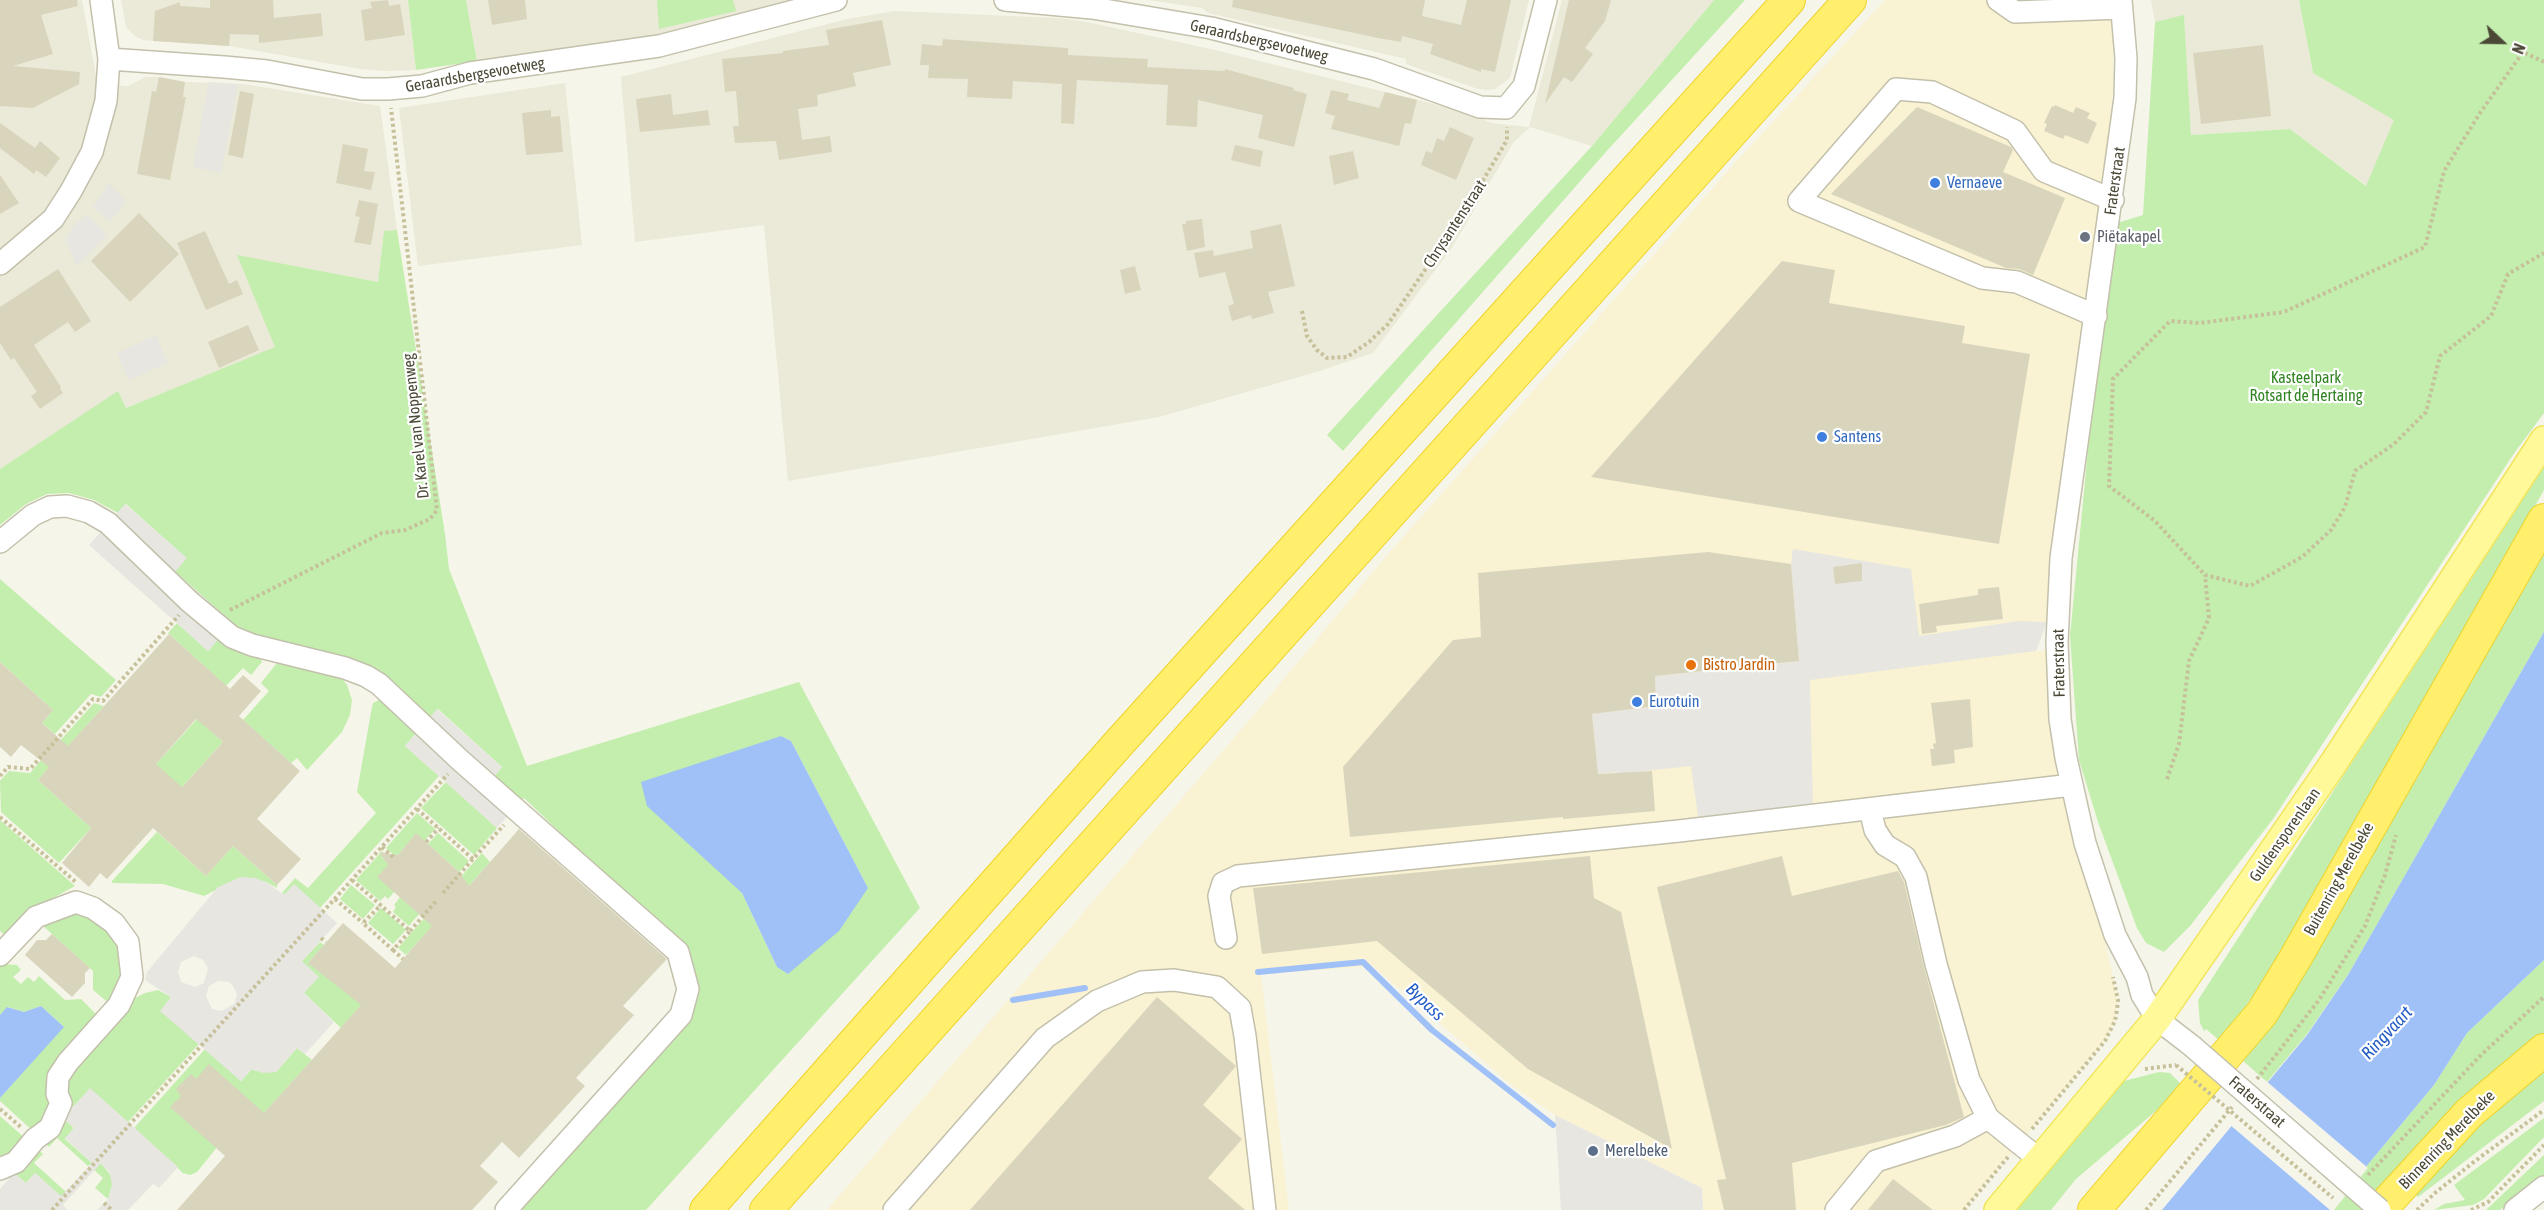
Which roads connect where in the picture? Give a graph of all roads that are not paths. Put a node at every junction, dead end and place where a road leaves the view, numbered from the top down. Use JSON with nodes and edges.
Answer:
{"nodes":[{"id":1,"x":101,"y":0,"type":"edge"},
{"id":2,"x":836,"y":0,"type":"edge"},
{"id":3,"x":1005,"y":0,"type":"edge"},
{"id":4,"x":1546,"y":0,"type":"edge"},
{"id":5,"x":1789,"y":0,"type":"edge"},
{"id":6,"x":1850,"y":0,"type":"edge"},
{"id":7,"x":1998,"y":0,"type":"edge"},
{"id":8,"x":2121,"y":4,"type":"edge"},
{"id":9,"x":109,"y":59,"type":"junction"},
{"id":10,"x":2113,"y":200,"type":"junction"},
{"id":11,"x":0,"y":264,"type":"edge"},
{"id":12,"x":2096,"y":316,"type":"junction"},
{"id":13,"x":2544,"y":440,"type":"edge"},
{"id":14,"x":2544,"y":520,"type":"edge"},
{"id":15,"x":0,"y":542,"type":"edge"},
{"id":16,"x":2072,"y":785,"type":"junction"},
{"id":17,"x":1870,"y":809,"type":"junction"},
{"id":18,"x":1226,"y":938,"type":"dead end"},
{"id":19,"x":0,"y":954,"type":"edge"},
{"id":20,"x":2157,"y":1019,"type":"junction"},
{"id":21,"x":2544,"y":1050,"type":"edge"},
{"id":22,"x":1988,"y":1118,"type":"junction"},
{"id":23,"x":2030,"y":1152,"type":"junction"},
{"id":24,"x":0,"y":1169,"type":"edge"},
{"id":25,"x":2544,"y":1188,"type":"edge"},
{"id":26,"x":506,"y":1210,"type":"edge"},
{"id":27,"x":705,"y":1210,"type":"edge"},
{"id":28,"x":766,"y":1210,"type":"edge"},
{"id":29,"x":894,"y":1210,"type":"edge"},
{"id":30,"x":1265,"y":1210,"type":"edge"},
{"id":31,"x":1836,"y":1210,"type":"edge"},
{"id":32,"x":1998,"y":1210,"type":"edge"},
{"id":33,"x":2094,"y":1210,"type":"edge"},
{"id":34,"x":2380,"y":1210,"type":"edge"},
{"id":35,"x":2516,"y":1210,"type":"edge"}],
"edges":[{"from":1,"to":9,"type":"street"},
{"from":2,"to":9,"type":"street","name":"Geraardsbergsevoetweg"},
{"from":3,"to":4,"type":"street","name":"Geraardsbergsevoetweg"},
{"from":5,"to":27,"type":"highway"},
{"from":6,"to":28,"type":"highway"},
{"from":7,"to":8,"type":"street"},
{"from":8,"to":10,"type":"street","name":"Fraterstraat"},
{"from":9,"to":11,"type":"street"},
{"from":10,"to":12,"type":"street","name":"Fraterstraat"},
{"from":10,"to":12,"type":"street"},
{"from":12,"to":16,"type":"street","name":"Fraterstraat"},
{"from":13,"to":20,"type":"main road","name":"Guldensporenlaan"},
{"from":14,"to":33,"type":"highway","name":"Buitenring Merelbeke"},
{"from":15,"to":26,"type":"street"},
{"from":16,"to":17,"type":"street"},
{"from":16,"to":20,"type":"street","name":"Fraterstraat"},
{"from":17,"to":18,"type":"street"},
{"from":17,"to":22,"type":"street"},
{"from":19,"to":24,"type":"street"},
{"from":20,"to":23,"type":"main road","name":"Guldensporenlaan"},
{"from":20,"to":34,"type":"street","name":"Fraterstraat","bridge":true},
{"from":21,"to":34,"type":"highway","name":"Binnenring Merelbeke"},
{"from":22,"to":23,"type":"street"},
{"from":22,"to":31,"type":"street"},
{"from":23,"to":32,"type":"main road","name":"Guldensporenlaan"},
{"from":25,"to":35,"type":"street"},
{"from":29,"to":30,"type":"street"}]}
